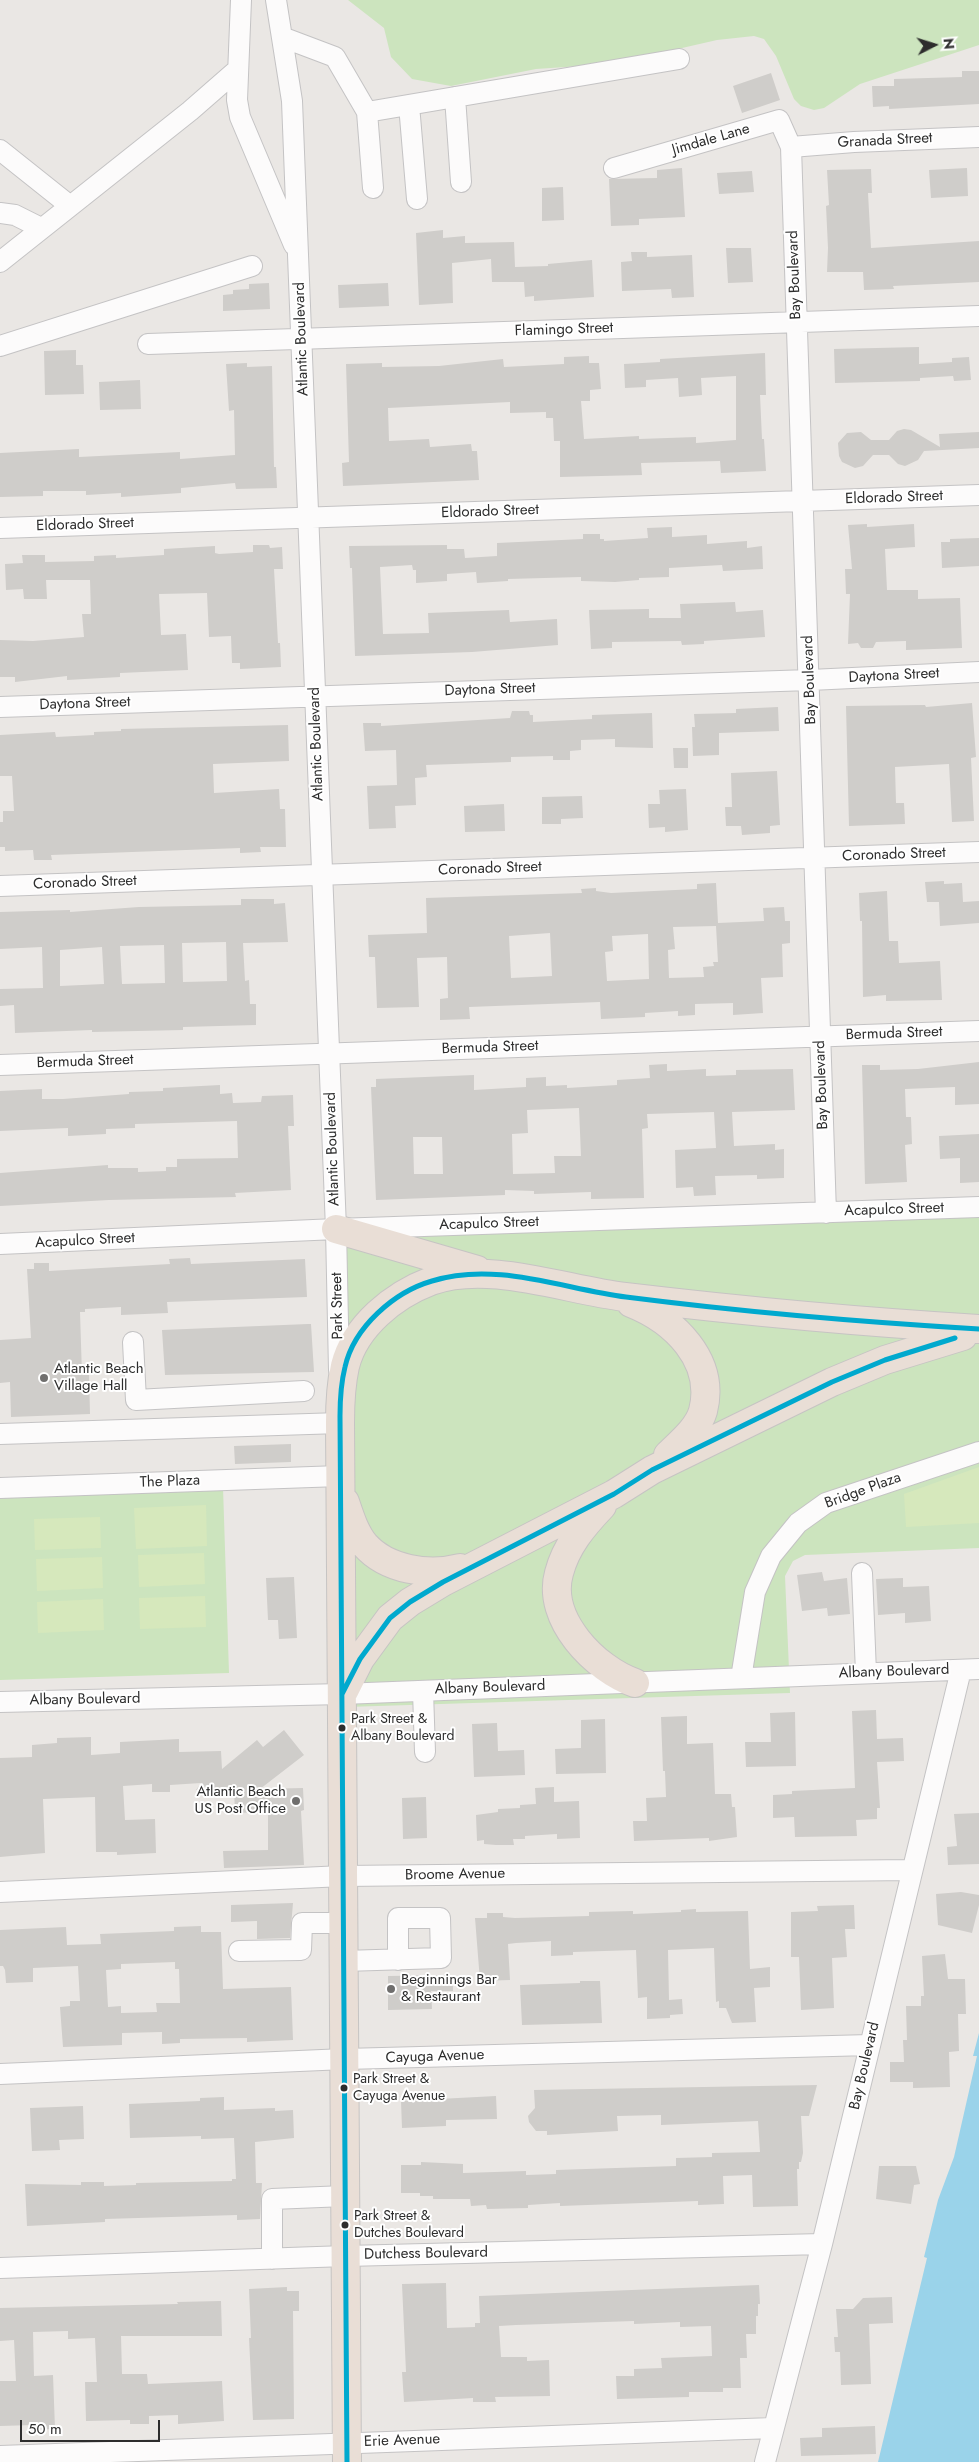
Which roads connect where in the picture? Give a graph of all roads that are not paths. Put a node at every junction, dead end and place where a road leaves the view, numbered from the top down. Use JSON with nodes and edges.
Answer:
{"nodes":[{"id":1,"x":241,"y":0,"type":"edge"},
{"id":2,"x":276,"y":0,"type":"edge"},
{"id":3,"x":282,"y":37,"type":"junction"},
{"id":4,"x":678,"y":60,"type":"dead end"},
{"id":5,"x":238,"y":70,"type":"junction"},
{"id":6,"x":455,"y":97,"type":"junction"},
{"id":7,"x":409,"y":105,"type":"junction"},
{"id":8,"x":367,"y":112,"type":"junction"},
{"id":9,"x":979,"y":137,"type":"edge"},
{"id":10,"x":791,"y":147,"type":"junction"},
{"id":11,"x":0,"y":150,"type":"edge"},
{"id":12,"x":614,"y":168,"type":"dead end"},
{"id":13,"x":461,"y":182,"type":"dead end"},
{"id":14,"x":373,"y":188,"type":"dead end"},
{"id":15,"x":418,"y":199,"type":"dead end"},
{"id":16,"x":69,"y":205,"type":"junction"},
{"id":17,"x":0,"y":213,"type":"edge"},
{"id":18,"x":41,"y":228,"type":"junction"},
{"id":19,"x":299,"y":258,"type":"junction"},
{"id":20,"x":0,"y":262,"type":"edge"},
{"id":21,"x":252,"y":266,"type":"dead end"},
{"id":22,"x":979,"y":316,"type":"edge"},
{"id":23,"x":796,"y":322,"type":"junction"},
{"id":24,"x":302,"y":339,"type":"junction"},
{"id":25,"x":148,"y":344,"type":"dead end"},
{"id":26,"x":0,"y":346,"type":"edge"},
{"id":27,"x":979,"y":495,"type":"edge"},
{"id":28,"x":802,"y":501,"type":"junction"},
{"id":29,"x":309,"y":518,"type":"junction"},
{"id":30,"x":0,"y":528,"type":"edge"},
{"id":31,"x":979,"y":672,"type":"edge"},
{"id":32,"x":810,"y":680,"type":"junction"},
{"id":33,"x":316,"y":696,"type":"junction"},
{"id":34,"x":0,"y":707,"type":"edge"},
{"id":35,"x":979,"y":852,"type":"edge"},
{"id":36,"x":816,"y":858,"type":"junction"},
{"id":37,"x":322,"y":875,"type":"junction"},
{"id":38,"x":0,"y":886,"type":"edge"},
{"id":39,"x":979,"y":1031,"type":"edge"},
{"id":40,"x":820,"y":1037,"type":"junction"},
{"id":41,"x":329,"y":1054,"type":"junction"},
{"id":42,"x":0,"y":1065,"type":"edge"},
{"id":43,"x":979,"y":1207,"type":"edge"},
{"id":44,"x":826,"y":1213,"type":"junction"},
{"id":45,"x":336,"y":1229,"type":"junction"},
{"id":46,"x":0,"y":1244,"type":"edge"},
{"id":47,"x":488,"y":1273,"type":"junction"},
{"id":48,"x":612,"y":1296,"type":"junction"},
{"id":49,"x":979,"y":1331,"type":"edge"},
{"id":50,"x":133,"y":1342,"type":"dead end"},
{"id":51,"x":304,"y":1391,"type":"dead end"},
{"id":52,"x":274,"y":1393,"type":"junction"},
{"id":53,"x":194,"y":1397,"type":"junction"},
{"id":54,"x":340,"y":1420,"type":"junction"},
{"id":55,"x":276,"y":1425,"type":"junction"},
{"id":56,"x":196,"y":1428,"type":"junction"},
{"id":57,"x":0,"y":1434,"type":"edge"},
{"id":58,"x":979,"y":1452,"type":"edge"},
{"id":59,"x":652,"y":1470,"type":"junction"},
{"id":60,"x":340,"y":1476,"type":"junction"},
{"id":61,"x":0,"y":1488,"type":"edge"},
{"id":62,"x":614,"y":1494,"type":"junction"},
{"id":63,"x":496,"y":1554,"type":"junction"},
{"id":64,"x":862,"y":1572,"type":"dead end"},
{"id":65,"x":970,"y":1669,"type":"edge"},
{"id":66,"x":866,"y":1673,"type":"junction"},
{"id":67,"x":741,"y":1678,"type":"junction"},
{"id":68,"x":635,"y":1682,"type":"junction"},
{"id":69,"x":424,"y":1691,"type":"junction"},
{"id":70,"x":342,"y":1694,"type":"junction"},
{"id":71,"x":0,"y":1702,"type":"edge"},
{"id":72,"x":425,"y":1752,"type":"dead end"},
{"id":73,"x":911,"y":1870,"type":"junction"},
{"id":74,"x":343,"y":1876,"type":"junction"},
{"id":75,"x":0,"y":1892,"type":"edge"},
{"id":76,"x":344,"y":1923,"type":"junction"},
{"id":77,"x":239,"y":1951,"type":"dead end"},
{"id":78,"x":398,"y":1960,"type":"dead end"},
{"id":79,"x":344,"y":1962,"type":"junction"},
{"id":80,"x":870,"y":2046,"type":"junction"},
{"id":81,"x":345,"y":2059,"type":"junction"},
{"id":82,"x":0,"y":2074,"type":"edge"},
{"id":83,"x":345,"y":2196,"type":"junction"},
{"id":84,"x":822,"y":2244,"type":"junction"},
{"id":85,"x":346,"y":2256,"type":"junction"},
{"id":86,"x":272,"y":2259,"type":"junction"},
{"id":87,"x":0,"y":2268,"type":"edge"},
{"id":88,"x":773,"y":2428,"type":"junction"},
{"id":89,"x":347,"y":2453,"type":"edge"},
{"id":90,"x":0,"y":2456,"type":"edge"},
{"id":91,"x":765,"y":2462,"type":"edge"}],
"edges":[{"from":1,"to":5,"type":"street","name":"Atlantic Boulevard"},
{"from":2,"to":3,"type":"street","name":"Atlantic Boulevard"},
{"from":3,"to":8,"type":"street"},
{"from":3,"to":19,"type":"street","name":"Atlantic Boulevard"},
{"from":4,"to":6,"type":"street"},
{"from":5,"to":16,"type":"street"},
{"from":5,"to":19,"type":"street","name":"Atlantic Boulevard"},
{"from":6,"to":7,"type":"street"},
{"from":6,"to":13,"type":"street"},
{"from":7,"to":8,"type":"street"},
{"from":7,"to":15,"type":"street"},
{"from":8,"to":14,"type":"street"},
{"from":9,"to":10,"type":"street","name":"Granada Street"},
{"from":10,"to":12,"type":"street","name":"Jimdale Lane"},
{"from":10,"to":23,"type":"street","name":"Bay Boulevard"},
{"from":11,"to":16,"type":"street"},
{"from":16,"to":18,"type":"street"},
{"from":17,"to":18,"type":"street"},
{"from":18,"to":20,"type":"street"},
{"from":19,"to":24,"type":"street","name":"Atlantic Boulevard"},
{"from":21,"to":26,"type":"street"},
{"from":22,"to":23,"type":"street","name":"Flamingo Street"},
{"from":23,"to":24,"type":"street","name":"Flamingo Street"},
{"from":23,"to":28,"type":"street","name":"Bay Boulevard"},
{"from":24,"to":25,"type":"street","name":"Flamingo Street"},
{"from":24,"to":29,"type":"street","name":"Atlantic Boulevard"},
{"from":27,"to":28,"type":"street","name":"Eldorado Street"},
{"from":28,"to":29,"type":"street","name":"Eldorado Street"},
{"from":28,"to":32,"type":"street","name":"Bay Boulevard"},
{"from":29,"to":30,"type":"street","name":"Eldorado Street"},
{"from":29,"to":33,"type":"street","name":"Atlantic Boulevard"},
{"from":31,"to":32,"type":"street","name":"Daytona Street"},
{"from":32,"to":33,"type":"street","name":"Daytona Street"},
{"from":32,"to":36,"type":"street","name":"Bay Boulevard"},
{"from":33,"to":34,"type":"street","name":"Daytona Street"},
{"from":33,"to":37,"type":"street","name":"Atlantic Boulevard"},
{"from":35,"to":36,"type":"street","name":"Coronado Street"},
{"from":36,"to":37,"type":"street","name":"Coronado Street"},
{"from":36,"to":40,"type":"street","name":"Bay Boulevard"},
{"from":37,"to":38,"type":"street","name":"Coronado Street"},
{"from":37,"to":41,"type":"street","name":"Atlantic Boulevard"},
{"from":39,"to":40,"type":"street","name":"Bermuda Street"},
{"from":40,"to":41,"type":"street","name":"Bermuda Street"},
{"from":40,"to":44,"type":"street","name":"Bay Boulevard"},
{"from":41,"to":42,"type":"street","name":"Bermuda Street"},
{"from":41,"to":45,"type":"street","name":"Atlantic Boulevard"},
{"from":43,"to":44,"type":"street","name":"Acapulco Street"},
{"from":44,"to":45,"type":"street","name":"Acapulco Street"},
{"from":45,"to":46,"type":"street","name":"Acapulco Street"},
{"from":45,"to":47,"type":"highway"},
{"from":45,"to":54,"type":"street","name":"Park Street"},
{"from":47,"to":48,"type":"highway"},
{"from":47,"to":54,"type":"highway"},
{"from":48,"to":49,"type":"highway"},
{"from":48,"to":59,"type":"highway"},
{"from":49,"to":59,"type":"highway"},
{"from":50,"to":53,"type":"street"},
{"from":51,"to":52,"type":"street"},
{"from":52,"to":53,"type":"street"},
{"from":52,"to":55,"type":"street"},
{"from":53,"to":56,"type":"street"},
{"from":54,"to":55,"type":"street"},
{"from":54,"to":60,"type":"highway","name":"Park Street"},
{"from":55,"to":56,"type":"street"},
{"from":56,"to":57,"type":"street"},
{"from":58,"to":67,"type":"street","name":"Bridge Plaza"},
{"from":59,"to":62,"type":"highway"},
{"from":60,"to":61,"type":"street","name":"The Plaza"},
{"from":60,"to":63,"type":"highway"},
{"from":60,"to":70,"type":"highway","name":"Park Street"},
{"from":62,"to":63,"type":"highway"},
{"from":62,"to":68,"type":"highway"},
{"from":63,"to":70,"type":"highway"},
{"from":64,"to":66,"type":"street"},
{"from":65,"to":66,"type":"street","name":"Albany Boulevard"},
{"from":65,"to":73,"type":"street","name":"Bay Boulevard"},
{"from":66,"to":67,"type":"street","name":"Albany Boulevard"},
{"from":67,"to":68,"type":"street","name":"Albany Boulevard"},
{"from":68,"to":69,"type":"street","name":"Albany Boulevard"},
{"from":69,"to":70,"type":"street","name":"Albany Boulevard"},
{"from":69,"to":72,"type":"street"},
{"from":70,"to":71,"type":"street","name":"Albany Boulevard"},
{"from":70,"to":74,"type":"highway","name":"Park Street"},
{"from":73,"to":74,"type":"street","name":"Broome Avenue"},
{"from":73,"to":80,"type":"street","name":"Bay Boulevard"},
{"from":74,"to":75,"type":"street","name":"Broome Avenue"},
{"from":74,"to":76,"type":"highway","name":"Park Street"},
{"from":76,"to":77,"type":"street"},
{"from":76,"to":79,"type":"highway","name":"Park Street"},
{"from":78,"to":79,"type":"street"},
{"from":79,"to":81,"type":"highway","name":"Park Street"},
{"from":80,"to":81,"type":"street","name":"Cayuga Avenue"},
{"from":80,"to":84,"type":"street","name":"Bay Boulevard"},
{"from":81,"to":82,"type":"street","name":"Cayuga Avenue"},
{"from":81,"to":83,"type":"highway","name":"Park Street"},
{"from":83,"to":85,"type":"highway","name":"Park Street"},
{"from":83,"to":86,"type":"street"},
{"from":84,"to":85,"type":"street","name":"Dutchess Boulevard"},
{"from":84,"to":88,"type":"street","name":"Bay Boulevard"},
{"from":85,"to":86,"type":"street","name":"Dutchess Boulevard"},
{"from":85,"to":89,"type":"highway","name":"Park Street"},
{"from":86,"to":87,"type":"street","name":"Dutchess Boulevard"},
{"from":88,"to":89,"type":"street","name":"Erie Avenue"},
{"from":88,"to":91,"type":"street","name":"Bay Boulevard"},
{"from":89,"to":90,"type":"street","name":"Erie Avenue"}]}
